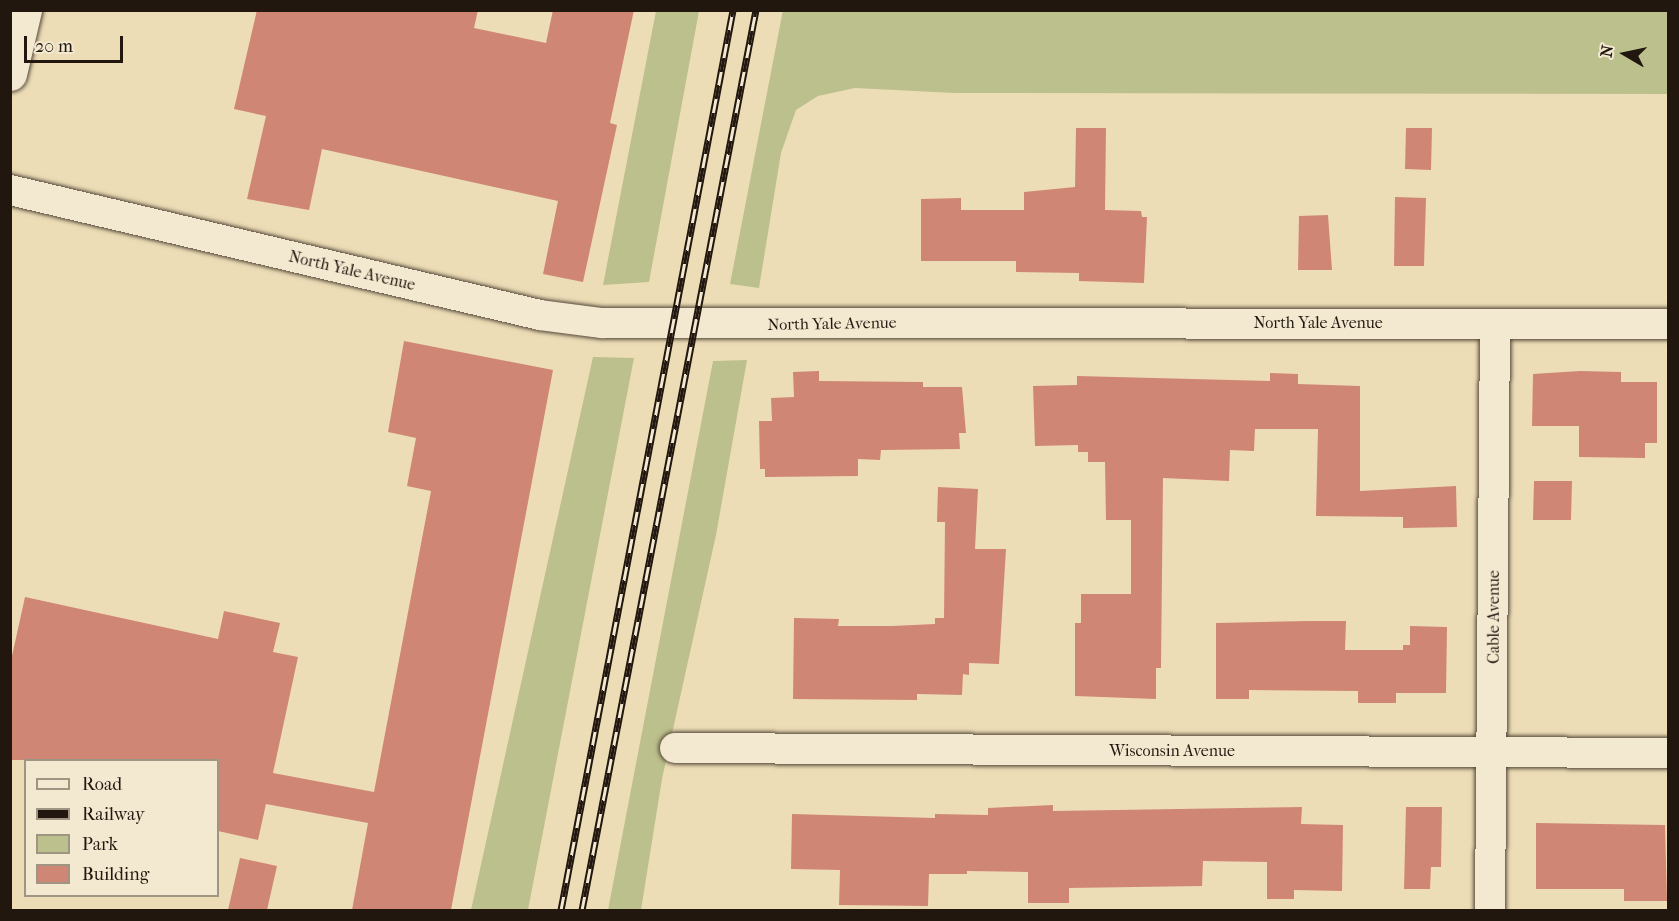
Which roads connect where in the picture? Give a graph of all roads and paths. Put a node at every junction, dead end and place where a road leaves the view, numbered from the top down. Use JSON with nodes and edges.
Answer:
{"nodes":[{"id":1,"x":25,"y":10,"type":"edge"},
{"id":2,"x":10,"y":74,"type":"edge"},
{"id":3,"x":10,"y":190,"type":"edge"},
{"id":4,"x":1495,"y":324,"type":"junction"},
{"id":5,"x":1668,"y":324,"type":"edge"},
{"id":6,"x":675,"y":748,"type":"dead end"},
{"id":7,"x":1668,"y":753,"type":"edge"},
{"id":8,"x":1494,"y":754,"type":"junction"},
{"id":9,"x":1490,"y":910,"type":"edge"}],
"edges":[{"from":1,"to":2,"type":"main road"},
{"from":3,"to":4,"type":"street","name":"North Yale Avenue"},
{"from":4,"to":5,"type":"street","name":"North Yale Avenue"},
{"from":4,"to":8,"type":"street","name":"Cable Avenue"},
{"from":6,"to":8,"type":"street","name":"Wisconsin Avenue"},
{"from":7,"to":8,"type":"street","name":"Wisconsin Avenue"},
{"from":8,"to":9,"type":"street","name":"Cable Avenue"}]}
